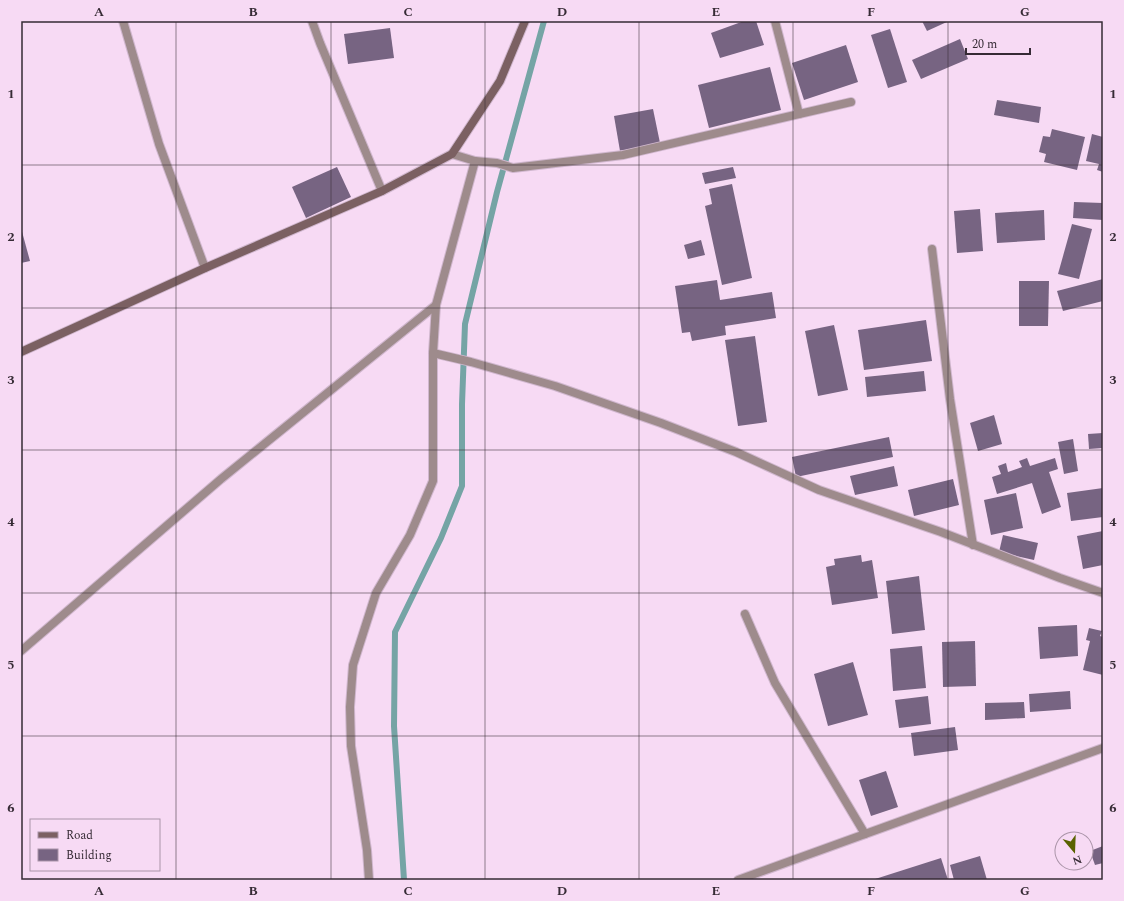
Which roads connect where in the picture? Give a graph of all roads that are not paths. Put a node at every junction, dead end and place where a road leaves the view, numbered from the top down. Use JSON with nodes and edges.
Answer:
{"nodes":[{"id":1,"x":123,"y":21,"type":"edge"},
{"id":2,"x":312,"y":21,"type":"edge"},
{"id":3,"x":525,"y":21,"type":"edge"},
{"id":4,"x":775,"y":21,"type":"edge"},
{"id":5,"x":851,"y":102,"type":"dead end"},
{"id":6,"x":799,"y":114,"type":"junction"},
{"id":7,"x":452,"y":154,"type":"junction"},
{"id":8,"x":475,"y":161,"type":"junction"},
{"id":9,"x":382,"y":191,"type":"junction"},
{"id":10,"x":932,"y":249,"type":"dead end"},
{"id":11,"x":205,"y":268,"type":"junction"},
{"id":12,"x":436,"y":305,"type":"junction"},
{"id":13,"x":21,"y":352,"type":"edge"},
{"id":14,"x":433,"y":353,"type":"junction"},
{"id":15,"x":973,"y":545,"type":"junction"},
{"id":16,"x":1103,"y":593,"type":"edge"},
{"id":17,"x":745,"y":614,"type":"dead end"},
{"id":18,"x":21,"y":651,"type":"edge"},
{"id":19,"x":1103,"y":748,"type":"edge"},
{"id":20,"x":864,"y":834,"type":"junction"},
{"id":21,"x":369,"y":880,"type":"edge"},
{"id":22,"x":738,"y":880,"type":"edge"}],
"edges":[{"from":1,"to":11,"type":"street"},
{"from":2,"to":9,"type":"street"},
{"from":3,"to":7,"type":"main road"},
{"from":4,"to":6,"type":"street"},
{"from":5,"to":6,"type":"street"},
{"from":6,"to":8,"type":"street"},
{"from":7,"to":8,"type":"street"},
{"from":7,"to":9,"type":"main road"},
{"from":8,"to":12,"type":"street"},
{"from":9,"to":11,"type":"main road"},
{"from":10,"to":15,"type":"street"},
{"from":11,"to":13,"type":"main road"},
{"from":12,"to":14,"type":"street"},
{"from":12,"to":18,"type":"street"},
{"from":14,"to":15,"type":"street"},
{"from":14,"to":21,"type":"street"},
{"from":15,"to":16,"type":"street"},
{"from":17,"to":20,"type":"street"},
{"from":19,"to":20,"type":"street"},
{"from":20,"to":22,"type":"street"}]}
